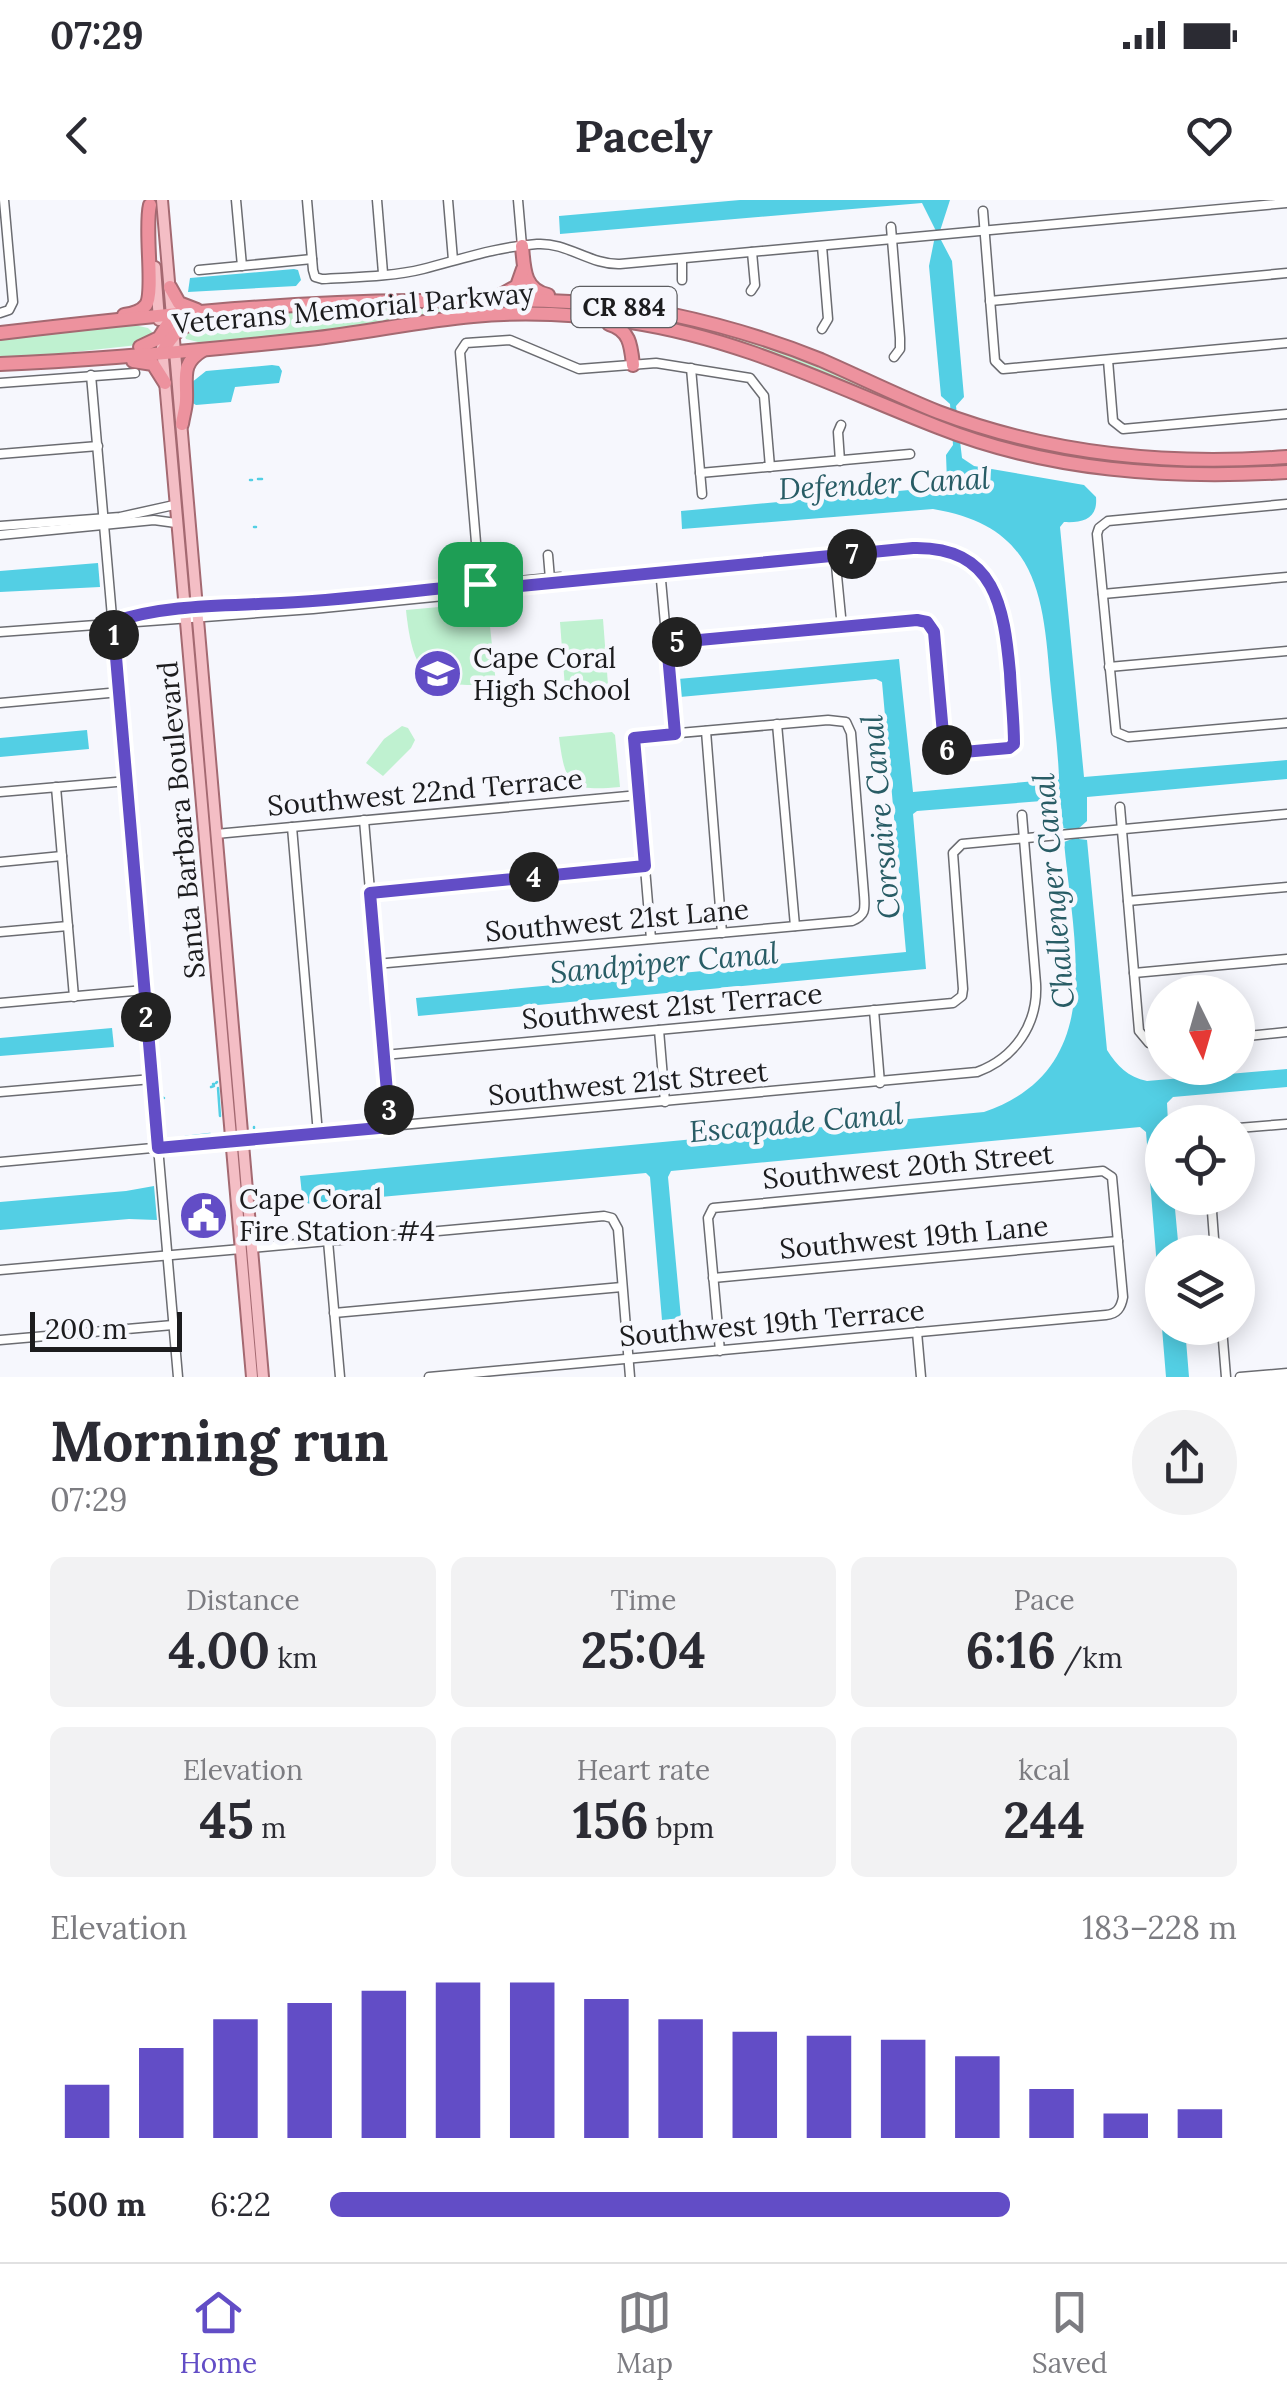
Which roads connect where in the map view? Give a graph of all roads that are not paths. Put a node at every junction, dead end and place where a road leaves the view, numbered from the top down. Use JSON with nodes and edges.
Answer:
{"nodes":[{"id":1,"x":4,"y":200,"type":"edge"},
{"id":2,"x":236,"y":200,"type":"edge"},
{"id":3,"x":307,"y":200,"type":"edge"},
{"id":4,"x":377,"y":200,"type":"edge"},
{"id":5,"x":448,"y":200,"type":"edge"},
{"id":6,"x":518,"y":200,"type":"edge"},
{"id":7,"x":154,"y":202,"type":"edge"},
{"id":8,"x":1287,"y":203,"type":"edge"},
{"id":9,"x":982,"y":211,"type":"dead end"},
{"id":10,"x":890,"y":227,"type":"dead end"},
{"id":11,"x":984,"y":231,"type":"junction"},
{"id":12,"x":892,"y":239,"type":"junction"},
{"id":13,"x":4,"y":243,"type":"edge"},
{"id":14,"x":522,"y":246,"type":"junction"},
{"id":15,"x":822,"y":246,"type":"junction"},
{"id":16,"x":752,"y":252,"type":"junction"},
{"id":17,"x":312,"y":259,"type":"junction"},
{"id":18,"x":682,"y":259,"type":"junction"},
{"id":19,"x":452,"y":260,"type":"junction"},
{"id":20,"x":242,"y":266,"type":"junction"},
{"id":21,"x":524,"y":269,"type":"junction"},
{"id":22,"x":198,"y":270,"type":"dead end"},
{"id":23,"x":383,"y":274,"type":"junction"},
{"id":24,"x":1287,"y":274,"type":"edge"},
{"id":25,"x":682,"y":280,"type":"dead end"},
{"id":26,"x":170,"y":287,"type":"junction"},
{"id":27,"x":751,"y":291,"type":"dead end"},
{"id":28,"x":990,"y":300,"type":"junction"},
{"id":29,"x":331,"y":303,"type":"junction"},
{"id":30,"x":297,"y":305,"type":"junction"},
{"id":31,"x":642,"y":310,"type":"junction"},
{"id":32,"x":4,"y":312,"type":"edge"},
{"id":33,"x":166,"y":316,"type":"junction"},
{"id":34,"x":476,"y":316,"type":"junction"},
{"id":35,"x":822,"y":328,"type":"dead end"},
{"id":36,"x":7,"y":332,"type":"edge"},
{"id":37,"x":168,"y":334,"type":"junction"},
{"id":38,"x":1287,"y":344,"type":"edge"},
{"id":39,"x":208,"y":348,"type":"junction"},
{"id":40,"x":169,"y":351,"type":"junction"},
{"id":41,"x":894,"y":358,"type":"dead end"},
{"id":42,"x":1108,"y":360,"type":"junction"},
{"id":43,"x":632,"y":361,"type":"junction"},
{"id":44,"x":27,"y":362,"type":"junction"},
{"id":45,"x":0,"y":364,"type":"edge"},
{"id":46,"x":692,"y":368,"type":"junction"},
{"id":47,"x":799,"y":368,"type":"junction"},
{"id":48,"x":134,"y":372,"type":"dead end"},
{"id":49,"x":91,"y":376,"type":"junction"},
{"id":50,"x":0,"y":383,"type":"edge"},
{"id":51,"x":165,"y":383,"type":"junction"},
{"id":52,"x":1287,"y":414,"type":"edge"},
{"id":53,"x":938,"y":420,"type":"junction"},
{"id":54,"x":182,"y":424,"type":"junction"},
{"id":55,"x":840,"y":425,"type":"dead end"},
{"id":56,"x":170,"y":445,"type":"junction"},
{"id":57,"x":98,"y":446,"type":"junction"},
{"id":58,"x":0,"y":454,"type":"edge"},
{"id":59,"x":910,"y":454,"type":"dead end"},
{"id":60,"x":1287,"y":457,"type":"edge"},
{"id":61,"x":840,"y":460,"type":"junction"},
{"id":62,"x":770,"y":467,"type":"junction"},
{"id":63,"x":1287,"y":472,"type":"edge"},
{"id":64,"x":700,"y":474,"type":"junction"},
{"id":65,"x":702,"y":494,"type":"dead end"},
{"id":66,"x":1287,"y":504,"type":"edge"},
{"id":67,"x":174,"y":505,"type":"junction"},
{"id":68,"x":192,"y":518,"type":"junction"},
{"id":69,"x":104,"y":522,"type":"junction"},
{"id":70,"x":176,"y":523,"type":"junction"},
{"id":71,"x":0,"y":526,"type":"edge"},
{"id":72,"x":0,"y":535,"type":"edge"},
{"id":73,"x":548,"y":555,"type":"dead end"},
{"id":74,"x":835,"y":555,"type":"junction"},
{"id":75,"x":660,"y":571,"type":"junction"},
{"id":76,"x":1287,"y":577,"type":"edge"},
{"id":77,"x":550,"y":581,"type":"junction"},
{"id":78,"x":480,"y":588,"type":"junction"},
{"id":79,"x":1102,"y":594,"type":"junction"},
{"id":80,"x":267,"y":603,"type":"junction"},
{"id":81,"x":191,"y":614,"type":"junction"},
{"id":82,"x":230,"y":616,"type":"junction"},
{"id":83,"x":113,"y":622,"type":"junction"},
{"id":84,"x":842,"y":627,"type":"junction"},
{"id":85,"x":0,"y":632,"type":"edge"},
{"id":86,"x":667,"y":643,"type":"junction"},
{"id":87,"x":1287,"y":651,"type":"edge"},
{"id":88,"x":1109,"y":667,"type":"junction"},
{"id":89,"x":120,"y":692,"type":"junction"},
{"id":90,"x":0,"y":703,"type":"edge"},
{"id":91,"x":1287,"y":722,"type":"edge"},
{"id":92,"x":778,"y":724,"type":"junction"},
{"id":93,"x":706,"y":731,"type":"junction"},
{"id":94,"x":675,"y":734,"type":"junction"},
{"id":95,"x":128,"y":780,"type":"junction"},
{"id":96,"x":56,"y":786,"type":"junction"},
{"id":97,"x":0,"y":792,"type":"edge"},
{"id":98,"x":639,"y":795,"type":"junction"},
{"id":99,"x":1120,"y":807,"type":"dead end"},
{"id":100,"x":1287,"y":814,"type":"edge"},
{"id":101,"x":1022,"y":815,"type":"dead end"},
{"id":102,"x":364,"y":820,"type":"junction"},
{"id":103,"x":292,"y":827,"type":"junction"},
{"id":104,"x":1122,"y":829,"type":"junction"},
{"id":105,"x":216,"y":834,"type":"junction"},
{"id":106,"x":1024,"y":838,"type":"junction"},
{"id":107,"x":62,"y":856,"type":"junction"},
{"id":108,"x":0,"y":862,"type":"edge"},
{"id":109,"x":645,"y":866,"type":"junction"},
{"id":110,"x":1287,"y":886,"type":"edge"},
{"id":111,"x":370,"y":893,"type":"junction"},
{"id":112,"x":1128,"y":901,"type":"junction"},
{"id":113,"x":68,"y":926,"type":"junction"},
{"id":114,"x":795,"y":926,"type":"junction"},
{"id":115,"x":0,"y":932,"type":"edge"},
{"id":116,"x":722,"y":933,"type":"junction"},
{"id":117,"x":651,"y":939,"type":"junction"},
{"id":118,"x":1287,"y":959,"type":"edge"},
{"id":119,"x":376,"y":964,"type":"junction"},
{"id":120,"x":1134,"y":973,"type":"junction"},
{"id":121,"x":144,"y":990,"type":"junction"},
{"id":122,"x":74,"y":996,"type":"junction"},
{"id":123,"x":0,"y":1003,"type":"edge"},
{"id":124,"x":874,"y":1010,"type":"junction"},
{"id":125,"x":659,"y":1030,"type":"junction"},
{"id":126,"x":1287,"y":1032,"type":"edge"},
{"id":127,"x":1255,"y":1035,"type":"edge"},
{"id":128,"x":1145,"y":1040,"type":"edge"},
{"id":129,"x":384,"y":1056,"type":"junction"},
{"id":130,"x":152,"y":1078,"type":"junction"},
{"id":131,"x":880,"y":1083,"type":"junction"},
{"id":132,"x":0,"y":1092,"type":"edge"},
{"id":133,"x":665,"y":1102,"type":"junction"},
{"id":134,"x":1287,"y":1124,"type":"edge"},
{"id":135,"x":390,"y":1127,"type":"junction"},
{"id":136,"x":1255,"y":1127,"type":"edge"},
{"id":137,"x":318,"y":1134,"type":"junction"},
{"id":138,"x":237,"y":1141,"type":"junction"},
{"id":139,"x":158,"y":1148,"type":"junction"},
{"id":140,"x":0,"y":1162,"type":"edge"},
{"id":141,"x":328,"y":1241,"type":"junction"},
{"id":142,"x":1118,"y":1241,"type":"junction"},
{"id":143,"x":246,"y":1249,"type":"junction"},
{"id":144,"x":167,"y":1255,"type":"junction"},
{"id":145,"x":0,"y":1270,"type":"edge"},
{"id":146,"x":714,"y":1278,"type":"junction"},
{"id":147,"x":622,"y":1287,"type":"junction"},
{"id":148,"x":334,"y":1313,"type":"junction"},
{"id":149,"x":173,"y":1325,"type":"junction"},
{"id":150,"x":918,"y":1332,"type":"junction"},
{"id":151,"x":0,"y":1340,"type":"edge"},
{"id":152,"x":1223,"y":1345,"type":"edge"},
{"id":153,"x":720,"y":1350,"type":"junction"},
{"id":154,"x":628,"y":1359,"type":"junction"},
{"id":155,"x":1287,"y":1373,"type":"edge"},
{"id":156,"x":178,"y":1377,"type":"edge"},
{"id":157,"x":252,"y":1377,"type":"edge"},
{"id":158,"x":263,"y":1377,"type":"edge"},
{"id":159,"x":340,"y":1377,"type":"edge"},
{"id":160,"x":429,"y":1377,"type":"edge"},
{"id":161,"x":630,"y":1377,"type":"edge"},
{"id":162,"x":921,"y":1377,"type":"edge"},
{"id":163,"x":1226,"y":1377,"type":"edge"},
{"id":164,"x":1240,"y":1377,"type":"edge"}],
"edges":[{"from":1,"to":13,"type":"street"},
{"from":2,"to":20,"type":"street"},
{"from":3,"to":17,"type":"street"},
{"from":4,"to":23,"type":"street"},
{"from":5,"to":19,"type":"street"},
{"from":6,"to":14,"type":"street"},
{"from":7,"to":26,"type":"main road"},
{"from":7,"to":33,"type":"main road"},
{"from":7,"to":36,"type":"highway"},
{"from":8,"to":11,"type":"street"},
{"from":9,"to":11,"type":"street"},
{"from":10,"to":12,"type":"street"},
{"from":11,"to":12,"type":"street"},
{"from":11,"to":28,"type":"street"},
{"from":12,"to":15,"type":"street"},
{"from":12,"to":41,"type":"street"},
{"from":13,"to":32,"type":"street"},
{"from":14,"to":18,"type":"street"},
{"from":14,"to":19,"type":"street"},
{"from":14,"to":21,"type":"highway"},
{"from":15,"to":16,"type":"street"},
{"from":15,"to":35,"type":"street"},
{"from":16,"to":18,"type":"street"},
{"from":16,"to":27,"type":"street"},
{"from":17,"to":20,"type":"street"},
{"from":17,"to":23,"type":"street"},
{"from":18,"to":25,"type":"street"},
{"from":19,"to":23,"type":"street"},
{"from":20,"to":22,"type":"street"},
{"from":21,"to":29,"type":"highway"},
{"from":21,"to":31,"type":"highway"},
{"from":24,"to":28,"type":"street"},
{"from":26,"to":30,"type":"highway"},
{"from":26,"to":33,"type":"main road"},
{"from":28,"to":42,"type":"street"},
{"from":29,"to":30,"type":"highway","name":"Veterans Memorial Parkway","number":"CR 884"},
{"from":29,"to":31,"type":"highway","name":"Veterans Memorial Parkway","number":"CR 884"},
{"from":30,"to":33,"type":"highway","name":"Veterans Memorial Parkway","number":"CR 884"},
{"from":30,"to":37,"type":"highway"},
{"from":31,"to":53,"type":"highway","name":"Veterans Memorial Parkway","number":"CR 884"},
{"from":33,"to":36,"type":"highway","name":"Veterans Memorial Parkway","number":"CR 884"},
{"from":33,"to":37,"type":"highway"},
{"from":34,"to":39,"type":"highway","name":"Veterans Memorial Parkway","number":"CR 884"},
{"from":34,"to":43,"type":"highway"},
{"from":34,"to":47,"type":"highway","name":"Veterans Memorial Parkway","number":"CR 884"},
{"from":37,"to":40,"type":"highway"},
{"from":37,"to":44,"type":"highway"},
{"from":38,"to":42,"type":"street"},
{"from":39,"to":40,"type":"highway","name":"Veterans Memorial Parkway","number":"CR 884"},
{"from":39,"to":54,"type":"highway"},
{"from":40,"to":44,"type":"highway","name":"Veterans Memorial Parkway","number":"CR 884"},
{"from":40,"to":51,"type":"main road","name":"Santa Barbara Boulevard"},
{"from":40,"to":54,"type":"main road","name":"Santa Barbara Boulevard"},
{"from":42,"to":52,"type":"street"},
{"from":43,"to":46,"type":"street"},
{"from":43,"to":47,"type":"highway"},
{"from":43,"to":78,"type":"street"},
{"from":44,"to":45,"type":"highway","name":"Veterans Memorial Parkway","number":"CR 884"},
{"from":44,"to":51,"type":"highway"},
{"from":46,"to":62,"type":"street"},
{"from":46,"to":64,"type":"street"},
{"from":47,"to":53,"type":"highway","name":"Veterans Memorial Parkway","number":"CR 884"},
{"from":48,"to":49,"type":"street"},
{"from":49,"to":50,"type":"street"},
{"from":49,"to":57,"type":"street"},
{"from":51,"to":56,"type":"main road","name":"Santa Barbara Boulevard"},
{"from":53,"to":60,"type":"highway","name":"Veterans Memorial Parkway","number":"CR 884"},
{"from":53,"to":63,"type":"highway","name":"Veterans Memorial Parkway","number":"CR 884"},
{"from":54,"to":68,"type":"main road","name":"Santa Barbara Boulevard"},
{"from":55,"to":61,"type":"street"},
{"from":56,"to":67,"type":"main road","name":"Santa Barbara Boulevard"},
{"from":56,"to":68,"type":"main road"},
{"from":57,"to":58,"type":"street"},
{"from":57,"to":69,"type":"street"},
{"from":59,"to":61,"type":"street"},
{"from":61,"to":62,"type":"street"},
{"from":62,"to":64,"type":"street"},
{"from":64,"to":65,"type":"street"},
{"from":66,"to":79,"type":"street"},
{"from":67,"to":69,"type":"street"},
{"from":67,"to":70,"type":"main road","name":"Santa Barbara Boulevard"},
{"from":68,"to":81,"type":"main road","name":"Santa Barbara Boulevard"},
{"from":69,"to":70,"type":"street"},
{"from":69,"to":71,"type":"street"},
{"from":69,"to":72,"type":"street"},
{"from":69,"to":83,"type":"street"},
{"from":70,"to":81,"type":"main road","name":"Santa Barbara Boulevard"},
{"from":73,"to":77,"type":"street"},
{"from":74,"to":75,"type":"street"},
{"from":74,"to":84,"type":"street"},
{"from":74,"to":84,"type":"street"},
{"from":75,"to":77,"type":"street"},
{"from":75,"to":86,"type":"street"},
{"from":76,"to":79,"type":"street"},
{"from":77,"to":78,"type":"street"},
{"from":78,"to":80,"type":"street"},
{"from":78,"to":82,"type":"street"},
{"from":79,"to":88,"type":"street"},
{"from":80,"to":81,"type":"street"},
{"from":80,"to":82,"type":"street"},
{"from":81,"to":82,"type":"street"},
{"from":81,"to":83,"type":"street"},
{"from":81,"to":105,"type":"main road","name":"Santa Barbara Boulevard"},
{"from":81,"to":138,"type":"main road","name":"Santa Barbara Boulevard"},
{"from":83,"to":85,"type":"street"},
{"from":83,"to":89,"type":"street"},
{"from":84,"to":86,"type":"street"},
{"from":86,"to":94,"type":"street"},
{"from":87,"to":88,"type":"street"},
{"from":88,"to":91,"type":"street"},
{"from":89,"to":90,"type":"street"},
{"from":89,"to":95,"type":"street"},
{"from":92,"to":93,"type":"street"},
{"from":92,"to":114,"type":"street"},
{"from":92,"to":114,"type":"street","name":"Southwest 21st Lane"},
{"from":93,"to":94,"type":"street"},
{"from":93,"to":116,"type":"street"},
{"from":94,"to":98,"type":"street"},
{"from":95,"to":96,"type":"street"},
{"from":95,"to":121,"type":"street"},
{"from":96,"to":97,"type":"street"},
{"from":96,"to":107,"type":"street"},
{"from":98,"to":102,"type":"street","name":"Southwest 22nd Terrace"},
{"from":98,"to":109,"type":"street"},
{"from":99,"to":104,"type":"street"},
{"from":100,"to":104,"type":"street"},
{"from":101,"to":106,"type":"street"},
{"from":102,"to":103,"type":"street","name":"Southwest 22nd Terrace"},
{"from":102,"to":111,"type":"street"},
{"from":103,"to":105,"type":"street","name":"Southwest 22nd Terrace"},
{"from":103,"to":137,"type":"street"},
{"from":104,"to":106,"type":"street"},
{"from":104,"to":112,"type":"street"},
{"from":105,"to":138,"type":"main road","name":"Santa Barbara Boulevard"},
{"from":106,"to":124,"type":"street","name":"Southwest 21st Terrace"},
{"from":106,"to":131,"type":"street","name":"Southwest 21st Street"},
{"from":107,"to":108,"type":"street"},
{"from":107,"to":113,"type":"street"},
{"from":109,"to":111,"type":"street"},
{"from":109,"to":117,"type":"street"},
{"from":110,"to":112,"type":"street"},
{"from":111,"to":119,"type":"street"},
{"from":112,"to":120,"type":"street"},
{"from":113,"to":115,"type":"street"},
{"from":113,"to":122,"type":"street"},
{"from":114,"to":116,"type":"street","name":"Southwest 21st Lane"},
{"from":116,"to":117,"type":"street","name":"Southwest 21st Lane"},
{"from":117,"to":119,"type":"street","name":"Southwest 21st Lane"},
{"from":118,"to":120,"type":"street"},
{"from":119,"to":129,"type":"street"},
{"from":120,"to":128,"type":"street"},
{"from":121,"to":122,"type":"street"},
{"from":121,"to":130,"type":"street"},
{"from":122,"to":123,"type":"street"},
{"from":124,"to":125,"type":"street","name":"Southwest 21st Terrace"},
{"from":124,"to":131,"type":"street"},
{"from":125,"to":129,"type":"street","name":"Southwest 21st Terrace"},
{"from":125,"to":133,"type":"street"},
{"from":126,"to":127,"type":"street"},
{"from":129,"to":135,"type":"street"},
{"from":130,"to":132,"type":"street"},
{"from":130,"to":139,"type":"street"},
{"from":131,"to":133,"type":"street","name":"Southwest 21st Street"},
{"from":133,"to":135,"type":"street","name":"Southwest 21st Street"},
{"from":134,"to":136,"type":"street"},
{"from":135,"to":137,"type":"street","name":"Southwest 21st Street"},
{"from":137,"to":138,"type":"street","name":"Southwest 21st Street"},
{"from":138,"to":139,"type":"street","name":"Southwest 21st Street"},
{"from":138,"to":143,"type":"main road","name":"Santa Barbara Boulevard"},
{"from":139,"to":140,"type":"street","name":"Southwest 21st Street"},
{"from":139,"to":144,"type":"street"},
{"from":141,"to":143,"type":"street"},
{"from":141,"to":147,"type":"street"},
{"from":141,"to":148,"type":"street"},
{"from":142,"to":146,"type":"street","name":"Southwest 19th Lane"},
{"from":142,"to":146,"type":"street","name":"Southwest 20th Street"},
{"from":142,"to":150,"type":"street","name":"Southwest 19th Terrace"},
{"from":143,"to":144,"type":"street"},
{"from":143,"to":157,"type":"main road","name":"Santa Barbara Boulevard"},
{"from":143,"to":158,"type":"main road","name":"Santa Barbara Boulevard"},
{"from":144,"to":145,"type":"street"},
{"from":144,"to":149,"type":"street"},
{"from":146,"to":153,"type":"street"},
{"from":147,"to":148,"type":"street"},
{"from":147,"to":154,"type":"street"},
{"from":148,"to":159,"type":"street"},
{"from":149,"to":151,"type":"street"},
{"from":149,"to":156,"type":"street"},
{"from":150,"to":153,"type":"street","name":"Southwest 19th Terrace"},
{"from":150,"to":162,"type":"street"},
{"from":152,"to":163,"type":"street"},
{"from":153,"to":154,"type":"street","name":"Southwest 19th Terrace"},
{"from":154,"to":160,"type":"street","name":"Southwest 19th Terrace"},
{"from":154,"to":161,"type":"street"},
{"from":155,"to":164,"type":"street"}]}
